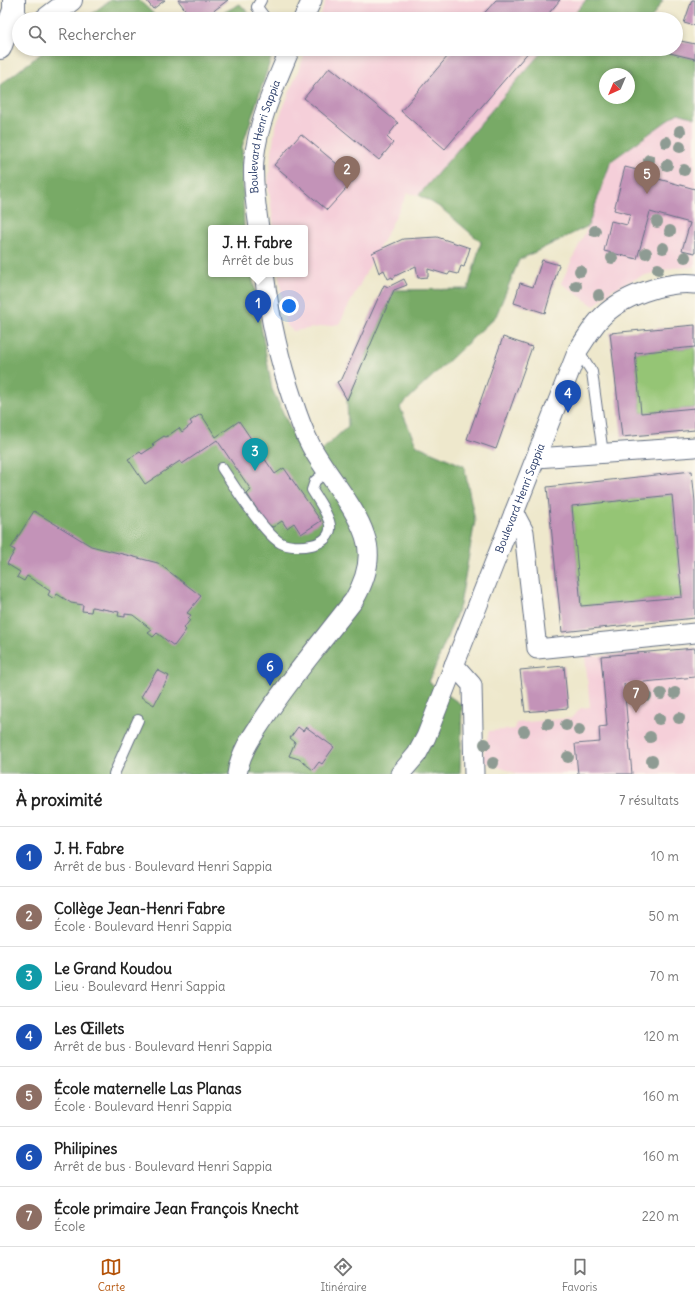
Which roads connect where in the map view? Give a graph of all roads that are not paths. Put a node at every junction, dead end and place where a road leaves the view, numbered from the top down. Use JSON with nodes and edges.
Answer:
{"nodes":[{"id":1,"x":14,"y":0,"type":"edge"},
{"id":2,"x":71,"y":0,"type":"edge"},
{"id":3,"x":261,"y":0,"type":"edge"},
{"id":4,"x":312,"y":0,"type":"edge"},
{"id":5,"x":13,"y":12,"type":"edge"},
{"id":6,"x":55,"y":12,"type":"edge"},
{"id":7,"x":261,"y":12,"type":"edge"},
{"id":8,"x":307,"y":12,"type":"edge"},
{"id":9,"x":12,"y":15,"type":"edge"},
{"id":10,"x":12,"y":45,"type":"edge"},
{"id":11,"x":0,"y":48,"type":"edge"},
{"id":12,"x":0,"y":54,"type":"edge"},
{"id":13,"x":287,"y":56,"type":"edge"},
{"id":14,"x":259,"y":225,"type":"edge"},
{"id":15,"x":264,"y":277,"type":"edge"},
{"id":16,"x":695,"y":284,"type":"edge"},
{"id":17,"x":578,"y":350,"type":"junction"},
{"id":18,"x":695,"y":447,"type":"edge"},
{"id":19,"x":603,"y":454,"type":"junction"},
{"id":20,"x":536,"y":458,"type":"junction"},
{"id":21,"x":222,"y":468,"type":"dead end"},
{"id":22,"x":326,"y":472,"type":"junction"},
{"id":23,"x":514,"y":513,"type":"junction"},
{"id":24,"x":695,"y":633,"type":"edge"},
{"id":25,"x":454,"y":666,"type":"junction"},
{"id":26,"x":138,"y":720,"type":"dead end"},
{"id":27,"x":114,"y":774,"type":"edge"},
{"id":28,"x":236,"y":774,"type":"edge"},
{"id":29,"x":400,"y":774,"type":"edge"},
{"id":30,"x":474,"y":774,"type":"edge"}],
"edges":[{"from":1,"to":5,"type":"street"},
{"from":2,"to":6,"type":"street"},
{"from":3,"to":7,"type":"lane"},
{"from":4,"to":8,"type":"street"},
{"from":9,"to":11,"type":"street"},
{"from":10,"to":12,"type":"street"},
{"from":13,"to":14,"type":"street","name":"Boulevard Henri Sappia"},
{"from":15,"to":22,"type":"street"},
{"from":16,"to":17,"type":"street","name":"Boulevard Henri Sappia"},
{"from":17,"to":19,"type":"lane"},
{"from":17,"to":20,"type":"street","name":"Boulevard Henri Sappia"},
{"from":18,"to":19,"type":"street"},
{"from":19,"to":20,"type":"street"},
{"from":20,"to":23,"type":"street","name":"Boulevard Henri Sappia"},
{"from":21,"to":22,"type":"lane"},
{"from":22,"to":28,"type":"street"},
{"from":23,"to":24,"type":"street"},
{"from":23,"to":25,"type":"street","name":"Boulevard Henri Sappia"},
{"from":25,"to":29,"type":"street","name":"Boulevard Henri Sappia"},
{"from":25,"to":30,"type":"street"},
{"from":26,"to":27,"type":"lane"}]}
